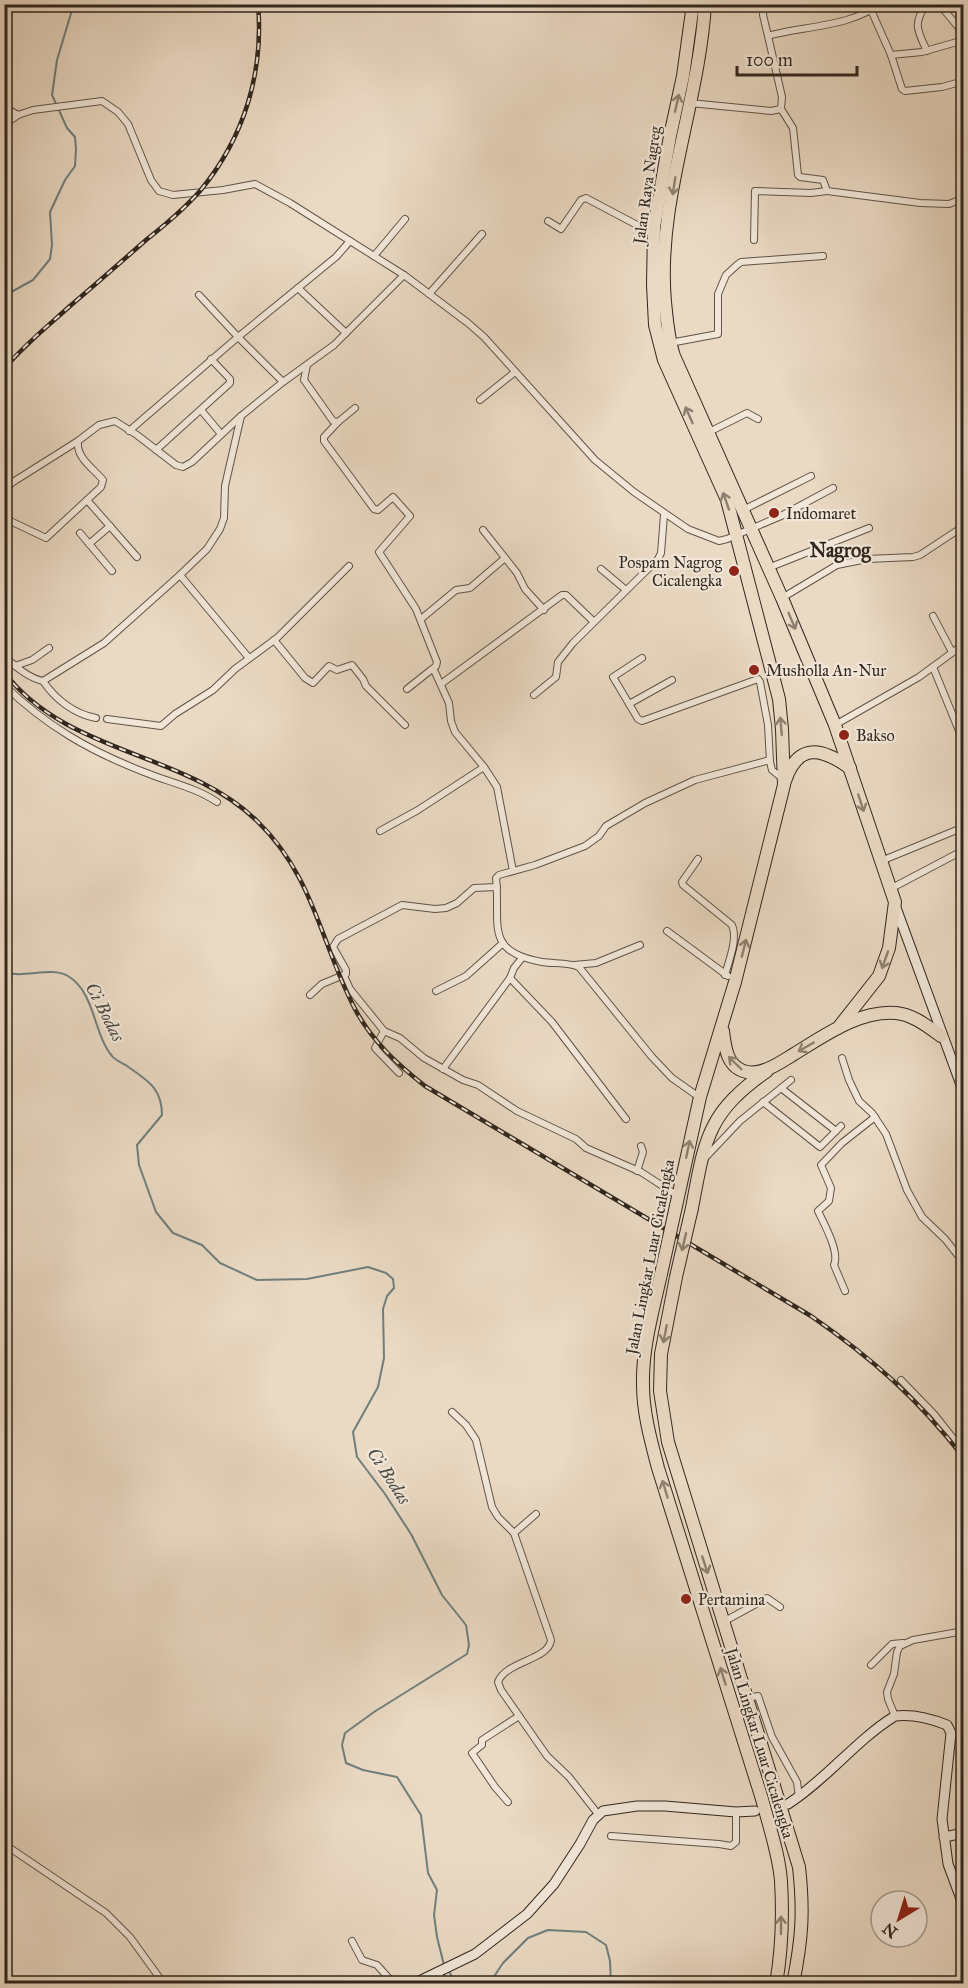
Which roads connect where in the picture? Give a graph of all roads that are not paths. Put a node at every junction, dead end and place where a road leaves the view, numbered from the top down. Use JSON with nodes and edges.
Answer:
{"nodes":[{"id":1,"x":693,"y":4,"type":"edge"},
{"id":2,"x":705,"y":4,"type":"edge"},
{"id":3,"x":764,"y":4,"type":"edge"},
{"id":4,"x":878,"y":4,"type":"edge"},
{"id":5,"x":927,"y":4,"type":"edge"},
{"id":6,"x":939,"y":4,"type":"edge"},
{"id":7,"x":871,"y":10,"type":"junction"},
{"id":8,"x":963,"y":34,"type":"edge"},
{"id":9,"x":768,"y":36,"type":"junction"},
{"id":10,"x":963,"y":40,"type":"edge"},
{"id":11,"x":927,"y":51,"type":"junction"},
{"id":12,"x":891,"y":55,"type":"junction"},
{"id":13,"x":963,"y":81,"type":"edge"},
{"id":14,"x":690,"y":103,"type":"junction"},
{"id":15,"x":4,"y":107,"type":"edge"},
{"id":16,"x":781,"y":109,"type":"junction"},
{"id":17,"x":18,"y":116,"type":"junction"},
{"id":18,"x":4,"y":125,"type":"edge"},
{"id":19,"x":827,"y":191,"type":"junction"},
{"id":20,"x":963,"y":198,"type":"edge"},
{"id":21,"x":405,"y":219,"type":"dead end"},
{"id":22,"x":548,"y":221,"type":"dead end"},
{"id":23,"x":482,"y":234,"type":"dead end"},
{"id":24,"x":654,"y":234,"type":"junction"},
{"id":25,"x":754,"y":240,"type":"dead end"},
{"id":26,"x":350,"y":241,"type":"junction"},
{"id":27,"x":374,"y":256,"type":"junction"},
{"id":28,"x":823,"y":256,"type":"dead end"},
{"id":29,"x":404,"y":275,"type":"junction"},
{"id":30,"x":298,"y":288,"type":"junction"},
{"id":31,"x":429,"y":294,"type":"junction"},
{"id":32,"x":199,"y":295,"type":"dead end"},
{"id":33,"x":346,"y":333,"type":"junction"},
{"id":34,"x":238,"y":337,"type":"junction"},
{"id":35,"x":670,"y":343,"type":"junction"},
{"id":36,"x":211,"y":359,"type":"junction"},
{"id":37,"x":307,"y":365,"type":"junction"},
{"id":38,"x":515,"y":372,"type":"junction"},
{"id":39,"x":283,"y":382,"type":"junction"},
{"id":40,"x":480,"y":400,"type":"dead end"},
{"id":41,"x":355,"y":408,"type":"dead end"},
{"id":42,"x":201,"y":410,"type":"junction"},
{"id":43,"x":241,"y":416,"type":"junction"},
{"id":44,"x":758,"y":419,"type":"dead end"},
{"id":45,"x":338,"y":422,"type":"junction"},
{"id":46,"x":129,"y":431,"type":"junction"},
{"id":47,"x":709,"y":432,"type":"junction"},
{"id":48,"x":221,"y":434,"type":"junction"},
{"id":49,"x":78,"y":441,"type":"junction"},
{"id":50,"x":156,"y":450,"type":"junction"},
{"id":51,"x":811,"y":476,"type":"dead end"},
{"id":52,"x":833,"y":488,"type":"dead end"},
{"id":53,"x":4,"y":490,"type":"edge"},
{"id":54,"x":87,"y":500,"type":"junction"},
{"id":55,"x":743,"y":510,"type":"junction"},
{"id":56,"x":664,"y":515,"type":"junction"},
{"id":57,"x":4,"y":518,"type":"edge"},
{"id":58,"x":110,"y":526,"type":"junction"},
{"id":59,"x":963,"y":526,"type":"edge"},
{"id":60,"x":869,"y":528,"type":"dead end"},
{"id":61,"x":751,"y":529,"type":"junction"},
{"id":62,"x":483,"y":530,"type":"dead end"},
{"id":63,"x":80,"y":533,"type":"dead end"},
{"id":64,"x":736,"y":535,"type":"junction"},
{"id":65,"x":89,"y":544,"type":"junction"},
{"id":66,"x":137,"y":557,"type":"dead end"},
{"id":67,"x":505,"y":558,"type":"junction"},
{"id":68,"x":349,"y":566,"type":"dead end"},
{"id":69,"x":768,"y":568,"type":"junction"},
{"id":70,"x":601,"y":569,"type":"dead end"},
{"id":71,"x":112,"y":571,"type":"dead end"},
{"id":72,"x":180,"y":576,"type":"junction"},
{"id":73,"x":626,"y":590,"type":"junction"},
{"id":74,"x":782,"y":598,"type":"junction"},
{"id":75,"x":544,"y":610,"type":"junction"},
{"id":76,"x":933,"y":616,"type":"dead end"},
{"id":77,"x":421,"y":619,"type":"junction"},
{"id":78,"x":594,"y":622,"type":"junction"},
{"id":79,"x":274,"y":640,"type":"junction"},
{"id":80,"x":963,"y":644,"type":"edge"},
{"id":81,"x":49,"y":648,"type":"dead end"},
{"id":82,"x":952,"y":652,"type":"junction"},
{"id":83,"x":4,"y":656,"type":"edge"},
{"id":84,"x":249,"y":658,"type":"junction"},
{"id":85,"x":642,"y":658,"type":"dead end"},
{"id":86,"x":15,"y":666,"type":"junction"},
{"id":87,"x":933,"y":667,"type":"junction"},
{"id":88,"x":431,"y":670,"type":"junction"},
{"id":89,"x":672,"y":680,"type":"dead end"},
{"id":90,"x":43,"y":681,"type":"junction"},
{"id":91,"x":4,"y":684,"type":"edge"},
{"id":92,"x":441,"y":684,"type":"junction"},
{"id":93,"x":406,"y":688,"type":"dead end"},
{"id":94,"x":534,"y":696,"type":"dead end"},
{"id":95,"x":629,"y":704,"type":"junction"},
{"id":96,"x":96,"y":718,"type":"dead end"},
{"id":97,"x":107,"y":719,"type":"dead end"},
{"id":98,"x":405,"y":725,"type":"dead end"},
{"id":99,"x":835,"y":725,"type":"junction"},
{"id":100,"x":963,"y":743,"type":"edge"},
{"id":101,"x":770,"y":760,"type":"junction"},
{"id":102,"x":484,"y":767,"type":"junction"},
{"id":103,"x":850,"y":769,"type":"junction"},
{"id":104,"x":784,"y":782,"type":"junction"},
{"id":105,"x":217,"y":802,"type":"dead end"},
{"id":106,"x":963,"y":827,"type":"edge"},
{"id":107,"x":380,"y":831,"type":"dead end"},
{"id":108,"x":963,"y":850,"type":"edge"},
{"id":109,"x":698,"y":860,"type":"dead end"},
{"id":110,"x":880,"y":861,"type":"junction"},
{"id":111,"x":513,"y":872,"type":"junction"},
{"id":112,"x":497,"y":887,"type":"junction"},
{"id":113,"x":890,"y":889,"type":"junction"},
{"id":114,"x":895,"y":902,"type":"junction"},
{"id":115,"x":668,"y":931,"type":"dead end"},
{"id":116,"x":503,"y":943,"type":"junction"},
{"id":117,"x":640,"y":945,"type":"dead end"},
{"id":118,"x":522,"y":958,"type":"junction"},
{"id":119,"x":574,"y":965,"type":"junction"},
{"id":120,"x":344,"y":976,"type":"junction"},
{"id":121,"x":510,"y":978,"type":"junction"},
{"id":122,"x":730,"y":978,"type":"junction"},
{"id":123,"x":436,"y":991,"type":"dead end"},
{"id":124,"x":310,"y":995,"type":"dead end"},
{"id":125,"x":722,"y":1024,"type":"junction"},
{"id":126,"x":838,"y":1028,"type":"junction"},
{"id":127,"x":384,"y":1031,"type":"junction"},
{"id":128,"x":941,"y":1036,"type":"junction"},
{"id":129,"x":842,"y":1058,"type":"dead end"},
{"id":130,"x":773,"y":1066,"type":"junction"},
{"id":131,"x":443,"y":1069,"type":"junction"},
{"id":132,"x":399,"y":1073,"type":"dead end"},
{"id":133,"x":791,"y":1080,"type":"dead end"},
{"id":134,"x":781,"y":1088,"type":"junction"},
{"id":135,"x":963,"y":1093,"type":"edge"},
{"id":136,"x":700,"y":1097,"type":"junction"},
{"id":137,"x":763,"y":1102,"type":"junction"},
{"id":138,"x":875,"y":1118,"type":"junction"},
{"id":139,"x":626,"y":1119,"type":"dead end"},
{"id":140,"x":641,"y":1146,"type":"dead end"},
{"id":141,"x":701,"y":1163,"type":"junction"},
{"id":142,"x":637,"y":1171,"type":"junction"},
{"id":143,"x":677,"y":1201,"type":"junction"},
{"id":144,"x":963,"y":1263,"type":"edge"},
{"id":145,"x":845,"y":1292,"type":"dead end"},
{"id":146,"x":901,"y":1380,"type":"dead end"},
{"id":147,"x":452,"y":1412,"type":"dead end"},
{"id":148,"x":963,"y":1452,"type":"edge"},
{"id":149,"x":536,"y":1514,"type":"dead end"},
{"id":150,"x":514,"y":1533,"type":"junction"},
{"id":151,"x":780,"y":1607,"type":"dead end"},
{"id":152,"x":723,"y":1622,"type":"junction"},
{"id":153,"x":963,"y":1631,"type":"edge"},
{"id":154,"x":903,"y":1643,"type":"junction"},
{"id":155,"x":871,"y":1665,"type":"dead end"},
{"id":156,"x":746,"y":1698,"type":"junction"},
{"id":157,"x":519,"y":1716,"type":"junction"},
{"id":158,"x":895,"y":1716,"type":"junction"},
{"id":159,"x":799,"y":1797,"type":"junction"},
{"id":160,"x":508,"y":1802,"type":"dead end"},
{"id":161,"x":788,"y":1804,"type":"dead end"},
{"id":162,"x":755,"y":1811,"type":"dead end"},
{"id":163,"x":736,"y":1812,"type":"junction"},
{"id":164,"x":598,"y":1814,"type":"junction"},
{"id":165,"x":963,"y":1833,"type":"edge"},
{"id":166,"x":611,"y":1836,"type":"dead end"},
{"id":167,"x":944,"y":1837,"type":"junction"},
{"id":168,"x":4,"y":1844,"type":"edge"},
{"id":169,"x":963,"y":1907,"type":"edge"},
{"id":170,"x":352,"y":1941,"type":"dead end"},
{"id":171,"x":438,"y":1972,"type":"junction"},
{"id":172,"x":164,"y":1983,"type":"edge"},
{"id":173,"x":394,"y":1983,"type":"edge"},
{"id":174,"x":413,"y":1983,"type":"edge"},
{"id":175,"x":455,"y":1983,"type":"edge"},
{"id":176,"x":776,"y":1983,"type":"edge"},
{"id":177,"x":793,"y":1983,"type":"edge"}],
"edges":[{"from":24,"to":1,"type":"highway","name":"Jalan Raya Nagreg","one_way":true},
{"from":2,"to":14,"type":"highway","name":"Jalan Raya Nagreg"},
{"from":3,"to":9,"type":"street"},
{"from":4,"to":7,"type":"street"},
{"from":5,"to":11,"type":"street"},
{"from":6,"to":8,"type":"street"},
{"from":7,"to":9,"type":"street"},
{"from":7,"to":12,"type":"street"},
{"from":9,"to":16,"type":"street"},
{"from":10,"to":11,"type":"street"},
{"from":11,"to":12,"type":"street"},
{"from":12,"to":13,"type":"street"},
{"from":14,"to":16,"type":"street"},
{"from":14,"to":35,"type":"highway","name":"Jalan Raya Nagreg","one_way":true},
{"from":15,"to":17,"type":"street"},
{"from":16,"to":19,"type":"street"},
{"from":17,"to":18,"type":"street"},
{"from":17,"to":26,"type":"street"},
{"from":19,"to":20,"type":"street"},
{"from":19,"to":25,"type":"street"},
{"from":21,"to":27,"type":"street"},
{"from":22,"to":24,"type":"street"},
{"from":23,"to":31,"type":"street"},
{"from":64,"to":24,"type":"highway","name":"Jalan Raya Nagreg","one_way":true},
{"from":26,"to":27,"type":"street"},
{"from":26,"to":30,"type":"street"},
{"from":27,"to":29,"type":"street"},
{"from":28,"to":35,"type":"street"},
{"from":29,"to":31,"type":"street"},
{"from":29,"to":33,"type":"street"},
{"from":30,"to":33,"type":"street"},
{"from":30,"to":34,"type":"street"},
{"from":31,"to":38,"type":"street"},
{"from":32,"to":34,"type":"street"},
{"from":33,"to":37,"type":"street"},
{"from":34,"to":36,"type":"street"},
{"from":34,"to":39,"type":"street"},
{"from":35,"to":47,"type":"highway","name":"Jalan Raya Nagreg"},
{"from":36,"to":42,"type":"street"},
{"from":36,"to":46,"type":"street"},
{"from":37,"to":39,"type":"street"},
{"from":37,"to":45,"type":"street"},
{"from":38,"to":40,"type":"street"},
{"from":38,"to":56,"type":"street"},
{"from":39,"to":43,"type":"street"},
{"from":41,"to":45,"type":"street"},
{"from":42,"to":48,"type":"street"},
{"from":42,"to":50,"type":"street"},
{"from":43,"to":48,"type":"street"},
{"from":43,"to":72,"type":"street"},
{"from":44,"to":47,"type":"street"},
{"from":45,"to":77,"type":"street"},
{"from":46,"to":49,"type":"street"},
{"from":46,"to":50,"type":"street"},
{"from":47,"to":55,"type":"highway","name":"Jalan Raya Nagreg"},
{"from":48,"to":50,"type":"street"},
{"from":49,"to":53,"type":"street"},
{"from":49,"to":54,"type":"street"},
{"from":51,"to":55,"type":"street"},
{"from":52,"to":61,"type":"street"},
{"from":54,"to":57,"type":"street"},
{"from":54,"to":58,"type":"street"},
{"from":55,"to":61,"type":"highway","name":"Jalan Raya Nagreg"},
{"from":56,"to":64,"type":"street"},
{"from":56,"to":73,"type":"street"},
{"from":58,"to":65,"type":"street"},
{"from":58,"to":66,"type":"street"},
{"from":59,"to":74,"type":"street"},
{"from":60,"to":69,"type":"street"},
{"from":61,"to":64,"type":"street"},
{"from":61,"to":69,"type":"highway","name":"Jalan Raya Nagreg"},
{"from":62,"to":67,"type":"street"},
{"from":63,"to":65,"type":"street"},
{"from":104,"to":64,"type":"highway","name":"Jalan Lingkar Luar Cicalengka","one_way":true},
{"from":65,"to":71,"type":"street"},
{"from":67,"to":75,"type":"street"},
{"from":67,"to":77,"type":"street"},
{"from":68,"to":79,"type":"street"},
{"from":69,"to":74,"type":"highway","name":"Jalan Raya Nagreg"},
{"from":70,"to":73,"type":"street"},
{"from":72,"to":84,"type":"street"},
{"from":72,"to":90,"type":"street"},
{"from":73,"to":78,"type":"street"},
{"from":74,"to":99,"type":"highway","name":"Jalan Raya Nagreg","one_way":true},
{"from":75,"to":78,"type":"street"},
{"from":75,"to":92,"type":"street"},
{"from":76,"to":82,"type":"street"},
{"from":77,"to":88,"type":"street"},
{"from":78,"to":94,"type":"street"},
{"from":79,"to":84,"type":"street"},
{"from":79,"to":98,"type":"street"},
{"from":80,"to":82,"type":"street"},
{"from":81,"to":86,"type":"street"},
{"from":82,"to":87,"type":"street"},
{"from":83,"to":86,"type":"street"},
{"from":84,"to":97,"type":"street"},
{"from":85,"to":95,"type":"street"},
{"from":86,"to":90,"type":"street"},
{"from":87,"to":99,"type":"street"},
{"from":87,"to":100,"type":"street"},
{"from":88,"to":92,"type":"street"},
{"from":88,"to":93,"type":"street"},
{"from":89,"to":95,"type":"street"},
{"from":90,"to":96,"type":"street"},
{"from":91,"to":105,"type":"street"},
{"from":92,"to":102,"type":"street"},
{"from":95,"to":101,"type":"street"},
{"from":99,"to":103,"type":"highway","name":"Jalan Raya Nagreg"},
{"from":101,"to":104,"type":"street"},
{"from":101,"to":111,"type":"street"},
{"from":102,"to":107,"type":"street"},
{"from":102,"to":111,"type":"street"},
{"from":103,"to":104,"type":"highway"},
{"from":103,"to":110,"type":"highway","name":"Jalan Raya Nagreg","one_way":true},
{"from":122,"to":104,"type":"highway","name":"Jalan Lingkar Luar Cicalengka","one_way":true},
{"from":106,"to":110,"type":"street"},
{"from":108,"to":113,"type":"street"},
{"from":109,"to":122,"type":"street"},
{"from":110,"to":113,"type":"highway","name":"Jalan Raya Nagreg"},
{"from":111,"to":112,"type":"street"},
{"from":112,"to":116,"type":"street"},
{"from":112,"to":120,"type":"street"},
{"from":113,"to":114,"type":"highway","name":"Jalan Raya Nagreg"},
{"from":114,"to":126,"type":"highway","one_way":true},
{"from":114,"to":128,"type":"street"},
{"from":115,"to":122,"type":"street"},
{"from":116,"to":118,"type":"street"},
{"from":116,"to":123,"type":"street"},
{"from":117,"to":119,"type":"street"},
{"from":118,"to":119,"type":"street"},
{"from":118,"to":121,"type":"street"},
{"from":119,"to":136,"type":"street"},
{"from":120,"to":124,"type":"street"},
{"from":120,"to":127,"type":"street"},
{"from":121,"to":131,"type":"street"},
{"from":121,"to":139,"type":"street"},
{"from":122,"to":125,"type":"highway","name":"Jalan Lingkar Luar Cicalengka"},
{"from":130,"to":125,"type":"highway","one_way":true},
{"from":125,"to":136,"type":"highway","name":"Jalan Lingkar Luar Cicalengka"},
{"from":126,"to":128,"type":"highway"},
{"from":126,"to":130,"type":"highway","name":"Jalan Lingkar Luar Cicalengka","one_way":true},
{"from":127,"to":131,"type":"street"},
{"from":127,"to":132,"type":"street"},
{"from":128,"to":135,"type":"street"},
{"from":129,"to":138,"type":"street"},
{"from":130,"to":141,"type":"highway","name":"Jalan Lingkar Luar Cicalengka"},
{"from":131,"to":142,"type":"street"},
{"from":133,"to":134,"type":"street"},
{"from":134,"to":137,"type":"street"},
{"from":134,"to":137,"type":"street"},
{"from":143,"to":136,"type":"highway","name":"Jalan Lingkar Luar Cicalengka","one_way":true},
{"from":137,"to":141,"type":"street"},
{"from":138,"to":144,"type":"street"},
{"from":138,"to":145,"type":"street"},
{"from":140,"to":142,"type":"street"},
{"from":141,"to":152,"type":"highway","name":"Jalan Lingkar Luar Cicalengka","one_way":true,"bridge":true},
{"from":142,"to":143,"type":"street"},
{"from":176,"to":143,"type":"highway","name":"Jalan Lingkar Luar Cicalengka","one_way":true,"bridge":true},
{"from":146,"to":148,"type":"street"},
{"from":147,"to":150,"type":"street"},
{"from":149,"to":150,"type":"street"},
{"from":150,"to":157,"type":"street"},
{"from":151,"to":152,"type":"street"},
{"from":152,"to":156,"type":"highway","name":"Jalan Lingkar Luar Cicalengka"},
{"from":153,"to":154,"type":"street"},
{"from":154,"to":155,"type":"street"},
{"from":154,"to":158,"type":"street"},
{"from":156,"to":159,"type":"street"},
{"from":156,"to":177,"type":"highway","name":"Jalan Lingkar Luar Cicalengka"},
{"from":157,"to":160,"type":"street"},
{"from":157,"to":164,"type":"street"},
{"from":158,"to":159,"type":"street"},
{"from":158,"to":167,"type":"street"},
{"from":159,"to":161,"type":"street"},
{"from":162,"to":163,"type":"street"},
{"from":163,"to":164,"type":"street"},
{"from":163,"to":166,"type":"street"},
{"from":164,"to":171,"type":"street"},
{"from":165,"to":167,"type":"street"},
{"from":167,"to":169,"type":"street"},
{"from":168,"to":172,"type":"street"},
{"from":170,"to":173,"type":"street"},
{"from":171,"to":174,"type":"street"},
{"from":171,"to":175,"type":"street"}]}
